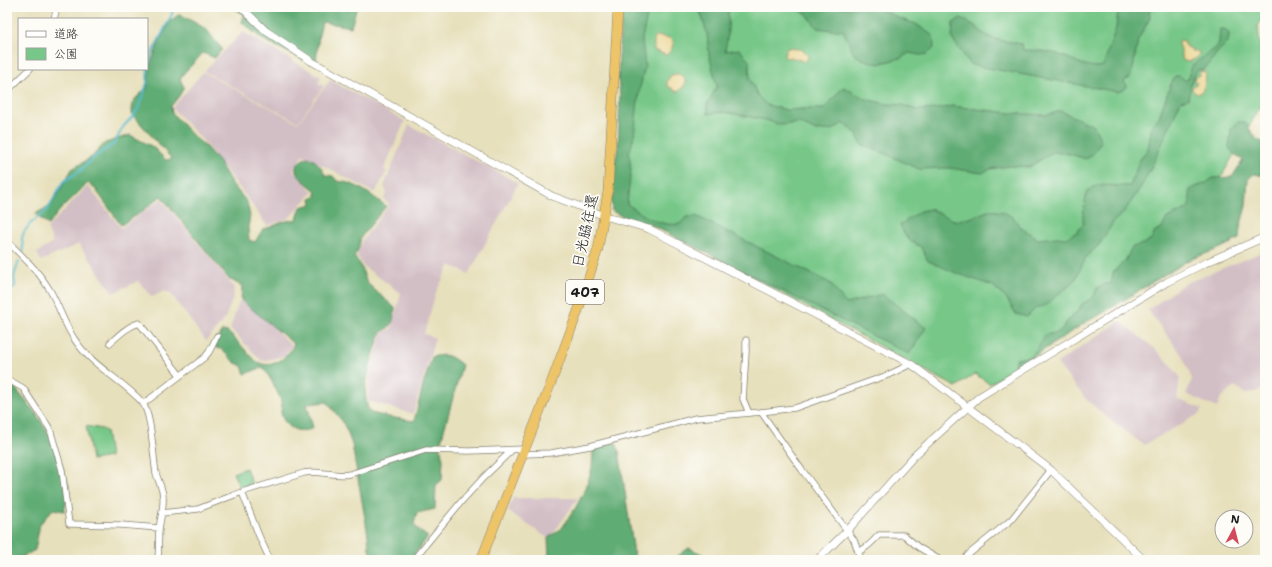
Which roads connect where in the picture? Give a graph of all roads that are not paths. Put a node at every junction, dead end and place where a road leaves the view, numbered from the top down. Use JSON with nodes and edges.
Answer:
{"nodes":[{"id":1,"x":57,"y":7,"type":"edge"},
{"id":2,"x":241,"y":7,"type":"edge"},
{"id":3,"x":618,"y":7,"type":"edge"},
{"id":4,"x":54,"y":18,"type":"edge"},
{"id":5,"x":29,"y":70,"type":"edge"},
{"id":6,"x":7,"y":91,"type":"edge"},
{"id":7,"x":605,"y":216,"type":"junction"},
{"id":8,"x":1265,"y":237,"type":"edge"},
{"id":9,"x":7,"y":241,"type":"edge"},
{"id":10,"x":217,"y":336,"type":"dead end"},
{"id":11,"x":746,"y":340,"type":"dead end"},
{"id":12,"x":110,"y":343,"type":"dead end"},
{"id":13,"x":911,"y":364,"type":"junction"},
{"id":14,"x":180,"y":376,"type":"junction"},
{"id":15,"x":7,"y":379,"type":"edge"},
{"id":16,"x":143,"y":404,"type":"junction"},
{"id":17,"x":969,"y":406,"type":"junction"},
{"id":18,"x":749,"y":412,"type":"junction"},
{"id":19,"x":761,"y":412,"type":"junction"},
{"id":20,"x":512,"y":450,"type":"junction"},
{"id":21,"x":525,"y":451,"type":"junction"},
{"id":22,"x":1051,"y":470,"type":"junction"},
{"id":23,"x":242,"y":492,"type":"junction"},
{"id":24,"x":162,"y":513,"type":"junction"},
{"id":25,"x":159,"y":528,"type":"junction"},
{"id":26,"x":847,"y":531,"type":"junction"},
{"id":27,"x":858,"y":552,"type":"junction"},
{"id":28,"x":158,"y":560,"type":"edge"},
{"id":29,"x":270,"y":560,"type":"edge"},
{"id":30,"x":413,"y":560,"type":"edge"},
{"id":31,"x":481,"y":560,"type":"edge"},
{"id":32,"x":818,"y":560,"type":"edge"},
{"id":33,"x":861,"y":560,"type":"edge"},
{"id":34,"x":940,"y":560,"type":"edge"},
{"id":35,"x":964,"y":560,"type":"edge"},
{"id":36,"x":1144,"y":560,"type":"edge"}],
"edges":[{"from":1,"to":4,"type":"street"},
{"from":2,"to":7,"type":"street"},
{"from":3,"to":7,"type":"highway","name":"日光脇往還","number":"407"},
{"from":5,"to":6,"type":"street"},
{"from":7,"to":13,"type":"street"},
{"from":7,"to":21,"type":"highway","name":"日光脇往還","number":"407"},
{"from":8,"to":17,"type":"street"},
{"from":9,"to":16,"type":"street"},
{"from":10,"to":14,"type":"street"},
{"from":11,"to":18,"type":"street"},
{"from":12,"to":14,"type":"street"},
{"from":13,"to":17,"type":"street"},
{"from":13,"to":19,"type":"street"},
{"from":14,"to":16,"type":"street"},
{"from":15,"to":25,"type":"street"},
{"from":16,"to":24,"type":"street"},
{"from":17,"to":22,"type":"street"},
{"from":17,"to":26,"type":"street"},
{"from":18,"to":19,"type":"street"},
{"from":18,"to":21,"type":"street"},
{"from":19,"to":26,"type":"street"},
{"from":20,"to":21,"type":"street"},
{"from":20,"to":23,"type":"street"},
{"from":20,"to":30,"type":"street"},
{"from":21,"to":31,"type":"highway","name":"日光脇往還","number":"407"},
{"from":22,"to":35,"type":"street"},
{"from":22,"to":36,"type":"street"},
{"from":23,"to":24,"type":"street"},
{"from":23,"to":29,"type":"street"},
{"from":24,"to":25,"type":"street"},
{"from":25,"to":28,"type":"street"},
{"from":26,"to":27,"type":"street"},
{"from":26,"to":32,"type":"street"},
{"from":27,"to":33,"type":"street"},
{"from":27,"to":34,"type":"street"}]}
